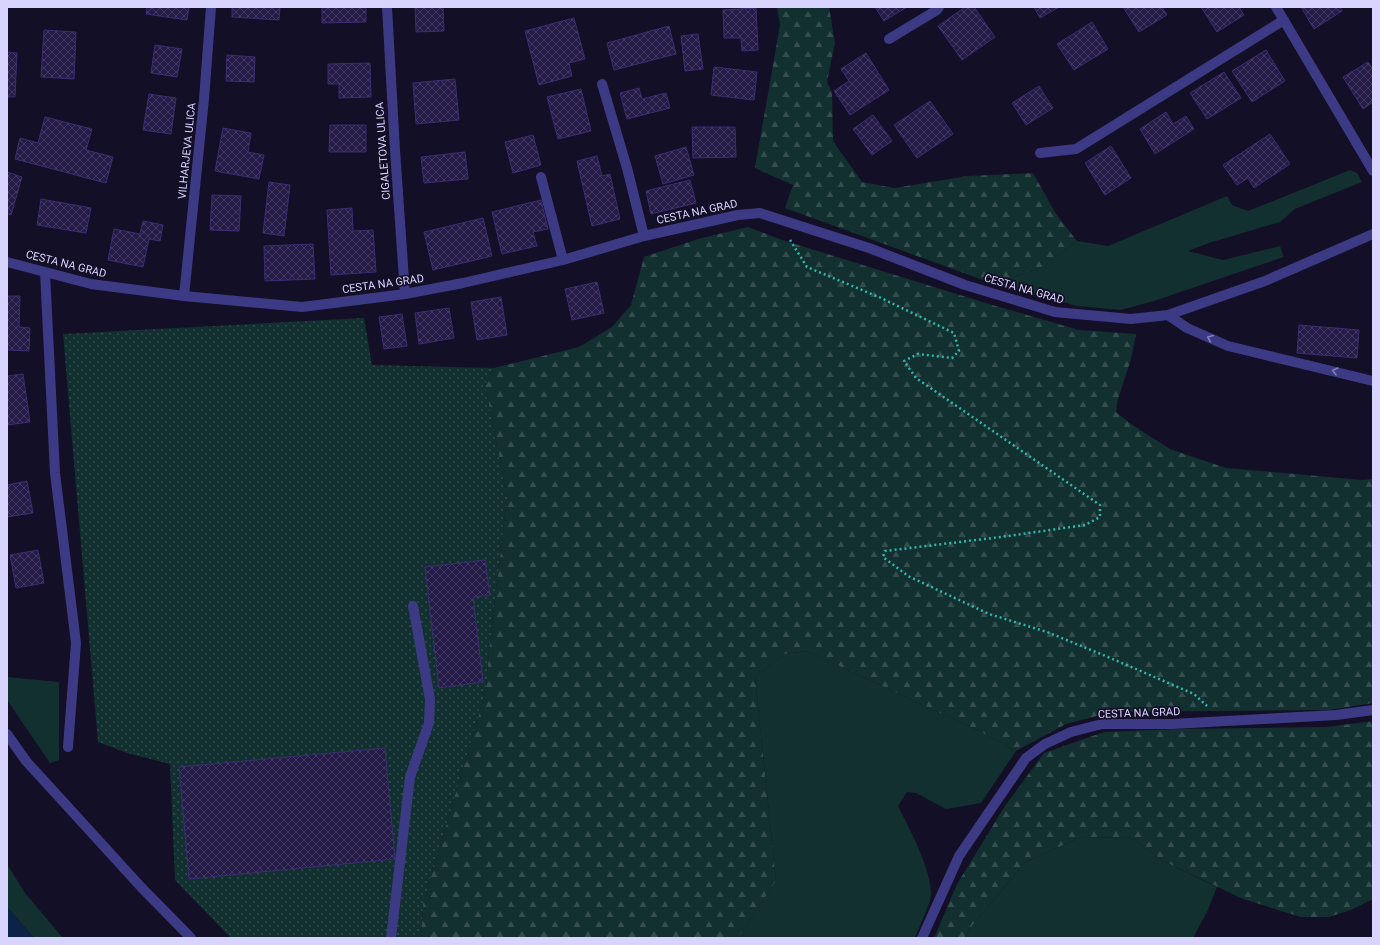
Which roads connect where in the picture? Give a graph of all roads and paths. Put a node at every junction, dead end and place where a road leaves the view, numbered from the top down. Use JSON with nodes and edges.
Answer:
{"nodes":[{"id":1,"x":211,"y":7,"type":"edge"},
{"id":2,"x":387,"y":7,"type":"edge"},
{"id":3,"x":939,"y":7,"type":"edge"},
{"id":4,"x":1276,"y":7,"type":"edge"},
{"id":5,"x":1284,"y":20,"type":"junction"},
{"id":6,"x":890,"y":39,"type":"dead end"},
{"id":7,"x":602,"y":84,"type":"dead end"},
{"id":8,"x":1040,"y":153,"type":"dead end"},
{"id":9,"x":1373,"y":171,"type":"edge"},
{"id":10,"x":541,"y":177,"type":"dead end"},
{"id":11,"x":775,"y":218,"type":"junction"},
{"id":12,"x":1373,"y":234,"type":"edge"},
{"id":13,"x":644,"y":236,"type":"junction"},
{"id":14,"x":563,"y":260,"type":"junction"},
{"id":15,"x":7,"y":262,"type":"edge"},
{"id":16,"x":45,"y":272,"type":"junction"},
{"id":17,"x":405,"y":294,"type":"junction"},
{"id":18,"x":184,"y":296,"type":"junction"},
{"id":19,"x":1168,"y":315,"type":"junction"},
{"id":20,"x":1373,"y":381,"type":"edge"},
{"id":21,"x":413,"y":606,"type":"dead end"},
{"id":22,"x":1373,"y":710,"type":"edge"},
{"id":23,"x":1222,"y":721,"type":"junction"},
{"id":24,"x":7,"y":734,"type":"edge"},
{"id":25,"x":68,"y":747,"type":"dead end"},
{"id":26,"x":191,"y":938,"type":"edge"},
{"id":27,"x":391,"y":938,"type":"edge"},
{"id":28,"x":922,"y":938,"type":"edge"}],
"edges":[{"from":1,"to":18,"type":"street","name":"VILHARJEVA ULICA"},
{"from":2,"to":17,"type":"street","name":"CIGALETOVA ULICA"},
{"from":3,"to":6,"type":"street"},
{"from":4,"to":5,"type":"street"},
{"from":5,"to":8,"type":"street"},
{"from":5,"to":9,"type":"street"},
{"from":7,"to":13,"type":"street"},
{"from":10,"to":14,"type":"street"},
{"from":11,"to":13,"type":"street","name":"CESTA NA GRAD"},
{"from":11,"to":19,"type":"street","name":"CESTA NA GRAD"},
{"from":11,"to":23,"type":"path"},
{"from":12,"to":19,"type":"street","name":"CESTA NA GRAD"},
{"from":13,"to":14,"type":"street","name":"CESTA NA GRAD"},
{"from":14,"to":17,"type":"street","name":"CESTA NA GRAD"},
{"from":15,"to":16,"type":"street","name":"CESTA NA GRAD"},
{"from":16,"to":18,"type":"street","name":"CESTA NA GRAD"},
{"from":16,"to":25,"type":"street"},
{"from":17,"to":18,"type":"street","name":"CESTA NA GRAD"},
{"from":20,"to":19,"type":"street","one_way":true},
{"from":21,"to":27,"type":"street"},
{"from":22,"to":23,"type":"street","name":"CESTA NA GRAD"},
{"from":23,"to":28,"type":"street","name":"CESTA NA GRAD"},
{"from":24,"to":26,"type":"street"}]}
